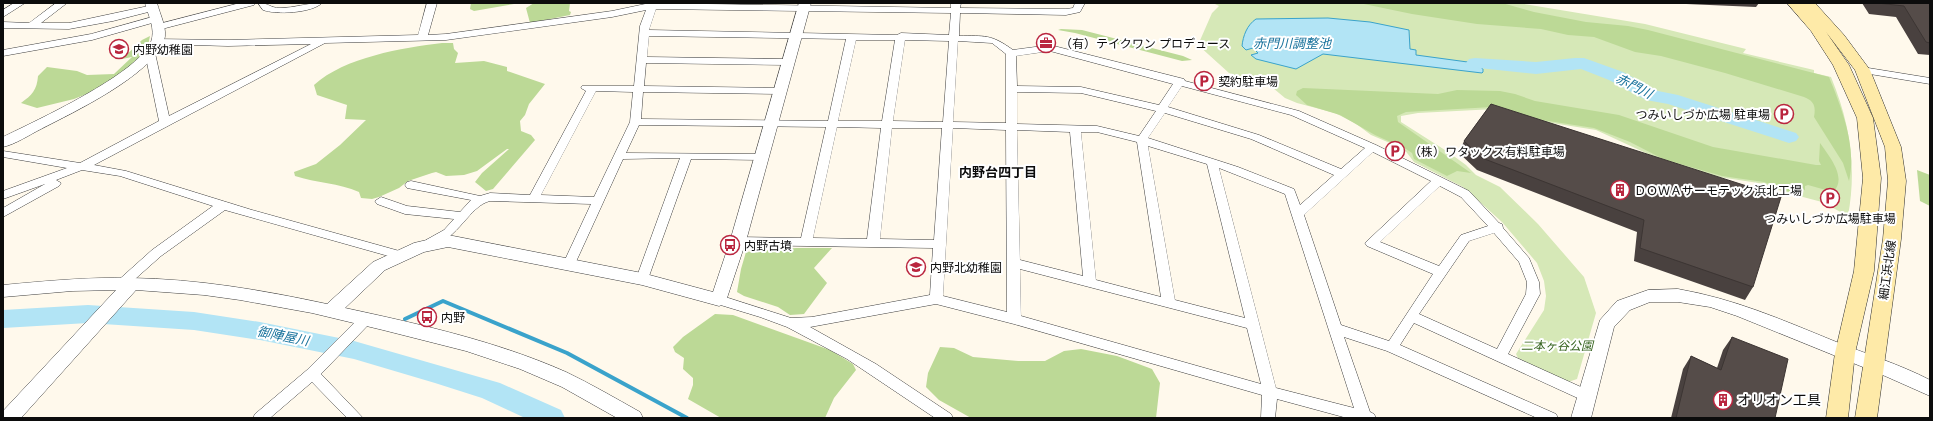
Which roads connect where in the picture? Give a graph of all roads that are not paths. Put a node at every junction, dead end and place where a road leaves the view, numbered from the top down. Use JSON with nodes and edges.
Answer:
{"nodes":[{"id":1,"x":20,"y":3,"type":"edge"},
{"id":2,"x":62,"y":3,"type":"edge"},
{"id":3,"x":251,"y":3,"type":"edge"},
{"id":4,"x":263,"y":3,"type":"edge"},
{"id":5,"x":318,"y":3,"type":"edge"},
{"id":6,"x":432,"y":3,"type":"edge"},
{"id":7,"x":1080,"y":3,"type":"edge"},
{"id":8,"x":1794,"y":3,"type":"edge"},
{"id":9,"x":1808,"y":3,"type":"edge"},
{"id":10,"x":654,"y":5,"type":"edge"},
{"id":11,"x":804,"y":6,"type":"edge"},
{"id":12,"x":955,"y":7,"type":"edge"},
{"id":13,"x":3,"y":14,"type":"edge"},
{"id":14,"x":3,"y":25,"type":"edge"},
{"id":15,"x":154,"y":25,"type":"edge"},
{"id":16,"x":30,"y":26,"type":"junction"},
{"id":17,"x":645,"y":34,"type":"junction"},
{"id":18,"x":796,"y":36,"type":"junction"},
{"id":19,"x":852,"y":36,"type":"junction"},
{"id":20,"x":900,"y":36,"type":"junction"},
{"id":21,"x":422,"y":38,"type":"junction"},
{"id":22,"x":954,"y":38,"type":"junction"},
{"id":23,"x":325,"y":41,"type":"junction"},
{"id":24,"x":3,"y":53,"type":"edge"},
{"id":25,"x":1012,"y":57,"type":"junction"},
{"id":26,"x":641,"y":60,"type":"junction"},
{"id":27,"x":788,"y":62,"type":"junction"},
{"id":28,"x":1862,"y":70,"type":"junction"},
{"id":29,"x":1180,"y":81,"type":"junction"},
{"id":30,"x":1930,"y":81,"type":"edge"},
{"id":31,"x":637,"y":89,"type":"junction"},
{"id":32,"x":1011,"y":89,"type":"junction"},
{"id":33,"x":779,"y":91,"type":"junction"},
{"id":34,"x":1162,"y":109,"type":"junction"},
{"id":35,"x":635,"y":122,"type":"junction"},
{"id":36,"x":770,"y":123,"type":"junction"},
{"id":37,"x":165,"y":124,"type":"junction"},
{"id":38,"x":832,"y":124,"type":"junction"},
{"id":39,"x":887,"y":125,"type":"junction"},
{"id":40,"x":946,"y":126,"type":"junction"},
{"id":41,"x":1011,"y":127,"type":"junction"},
{"id":42,"x":1075,"y":128,"type":"junction"},
{"id":43,"x":1142,"y":140,"type":"junction"},
{"id":44,"x":3,"y":143,"type":"edge"},
{"id":45,"x":1372,"y":147,"type":"junction"},
{"id":46,"x":3,"y":154,"type":"edge"},
{"id":47,"x":687,"y":155,"type":"junction"},
{"id":48,"x":620,"y":156,"type":"junction"},
{"id":49,"x":761,"y":157,"type":"junction"},
{"id":50,"x":1212,"y":162,"type":"junction"},
{"id":51,"x":81,"y":167,"type":"junction"},
{"id":52,"x":1342,"y":174,"type":"junction"},
{"id":53,"x":1439,"y":180,"type":"junction"},
{"id":54,"x":411,"y":185,"type":"dead end"},
{"id":55,"x":1290,"y":192,"type":"junction"},
{"id":56,"x":8,"y":193,"type":"edge"},
{"id":57,"x":534,"y":198,"type":"junction"},
{"id":58,"x":478,"y":200,"type":"junction"},
{"id":59,"x":380,"y":201,"type":"dead end"},
{"id":60,"x":599,"y":201,"type":"junction"},
{"id":61,"x":20,"y":202,"type":"junction"},
{"id":62,"x":1311,"y":203,"type":"junction"},
{"id":63,"x":223,"y":205,"type":"junction"},
{"id":64,"x":3,"y":213,"type":"edge"},
{"id":65,"x":1298,"y":214,"type":"junction"},
{"id":66,"x":463,"y":216,"type":"junction"},
{"id":67,"x":1498,"y":227,"type":"junction"},
{"id":68,"x":738,"y":241,"type":"junction"},
{"id":69,"x":806,"y":241,"type":"junction"},
{"id":70,"x":873,"y":243,"type":"junction"},
{"id":71,"x":939,"y":244,"type":"junction"},
{"id":72,"x":420,"y":247,"type":"junction"},
{"id":73,"x":399,"y":256,"type":"junction"},
{"id":74,"x":1014,"y":263,"type":"junction"},
{"id":75,"x":569,"y":264,"type":"junction"},
{"id":76,"x":1441,"y":272,"type":"junction"},
{"id":77,"x":642,"y":279,"type":"junction"},
{"id":78,"x":1090,"y":282,"type":"junction"},
{"id":79,"x":124,"y":289,"type":"junction"},
{"id":80,"x":3,"y":291,"type":"edge"},
{"id":81,"x":936,"y":299,"type":"junction"},
{"id":82,"x":719,"y":300,"type":"junction"},
{"id":83,"x":1169,"y":303,"type":"junction"},
{"id":84,"x":331,"y":310,"type":"junction"},
{"id":85,"x":1411,"y":316,"type":"junction"},
{"id":86,"x":1014,"y":319,"type":"junction"},
{"id":87,"x":790,"y":323,"type":"junction"},
{"id":88,"x":362,"y":324,"type":"junction"},
{"id":89,"x":1253,"y":325,"type":"junction"},
{"id":90,"x":1336,"y":329,"type":"junction"},
{"id":91,"x":1392,"y":347,"type":"junction"},
{"id":92,"x":1845,"y":353,"type":"junction"},
{"id":93,"x":1500,"y":357,"type":"junction"},
{"id":94,"x":1873,"y":364,"type":"junction"},
{"id":95,"x":317,"y":369,"type":"junction"},
{"id":96,"x":1930,"y":389,"type":"edge"},
{"id":97,"x":1270,"y":392,"type":"junction"},
{"id":98,"x":1587,"y":396,"type":"junction"},
{"id":99,"x":1366,"y":417,"type":"edge"},
{"id":100,"x":9,"y":418,"type":"edge"},
{"id":101,"x":260,"y":418,"type":"edge"},
{"id":102,"x":356,"y":418,"type":"edge"},
{"id":103,"x":633,"y":418,"type":"edge"},
{"id":104,"x":946,"y":418,"type":"edge"},
{"id":105,"x":1268,"y":418,"type":"edge"},
{"id":106,"x":1551,"y":418,"type":"edge"},
{"id":107,"x":1581,"y":418,"type":"edge"},
{"id":108,"x":1837,"y":418,"type":"edge"},
{"id":109,"x":1866,"y":418,"type":"edge"}],
"edges":[{"from":1,"to":13,"type":"street"},
{"from":2,"to":16,"type":"street"},
{"from":3,"to":15,"type":"street"},
{"from":4,"to":5,"type":"street"},
{"from":6,"to":21,"type":"street"},
{"from":7,"to":12,"type":"street"},
{"from":8,"to":92,"type":"main road","name":"細江浜北線"},
{"from":9,"to":28,"type":"main road","name":"細江浜北線"},
{"from":10,"to":11,"type":"street"},
{"from":10,"to":17,"type":"street"},
{"from":10,"to":21,"type":"street"},
{"from":11,"to":12,"type":"street"},
{"from":11,"to":18,"type":"street"},
{"from":12,"to":22,"type":"street"},
{"from":14,"to":16,"type":"street"},
{"from":15,"to":16,"type":"street"},
{"from":15,"to":23,"type":"street"},
{"from":15,"to":24,"type":"street"},
{"from":15,"to":37,"type":"street"},
{"from":15,"to":44,"type":"street"},
{"from":17,"to":18,"type":"street"},
{"from":17,"to":26,"type":"street"},
{"from":18,"to":19,"type":"street"},
{"from":18,"to":27,"type":"street"},
{"from":19,"to":20,"type":"street"},
{"from":19,"to":38,"type":"street"},
{"from":20,"to":22,"type":"street"},
{"from":20,"to":39,"type":"street"},
{"from":21,"to":23,"type":"street"},
{"from":22,"to":25,"type":"street"},
{"from":22,"to":40,"type":"street"},
{"from":23,"to":37,"type":"street"},
{"from":25,"to":29,"type":"street"},
{"from":25,"to":32,"type":"street"},
{"from":26,"to":27,"type":"street"},
{"from":26,"to":31,"type":"street"},
{"from":27,"to":33,"type":"street"},
{"from":28,"to":30,"type":"street"},
{"from":28,"to":94,"type":"main road","name":"細江浜北線"},
{"from":29,"to":34,"type":"street"},
{"from":29,"to":45,"type":"street"},
{"from":31,"to":33,"type":"street"},
{"from":31,"to":35,"type":"street"},
{"from":31,"to":57,"type":"street"},
{"from":32,"to":34,"type":"street"},
{"from":32,"to":41,"type":"street"},
{"from":33,"to":36,"type":"street"},
{"from":34,"to":43,"type":"street"},
{"from":34,"to":52,"type":"street"},
{"from":35,"to":36,"type":"street"},
{"from":35,"to":48,"type":"street"},
{"from":36,"to":38,"type":"street"},
{"from":36,"to":49,"type":"street"},
{"from":37,"to":51,"type":"street"},
{"from":38,"to":39,"type":"street"},
{"from":38,"to":69,"type":"street"},
{"from":39,"to":40,"type":"street"},
{"from":39,"to":70,"type":"street"},
{"from":40,"to":41,"type":"street"},
{"from":40,"to":71,"type":"street"},
{"from":41,"to":42,"type":"street"},
{"from":41,"to":74,"type":"street"},
{"from":42,"to":43,"type":"street"},
{"from":42,"to":78,"type":"street"},
{"from":43,"to":50,"type":"street"},
{"from":43,"to":83,"type":"street"},
{"from":45,"to":52,"type":"street"},
{"from":45,"to":53,"type":"street"},
{"from":46,"to":51,"type":"street"},
{"from":47,"to":48,"type":"street"},
{"from":47,"to":49,"type":"street"},
{"from":47,"to":77,"type":"street"},
{"from":48,"to":60,"type":"street"},
{"from":49,"to":68,"type":"street"},
{"from":50,"to":55,"type":"street"},
{"from":50,"to":89,"type":"street"},
{"from":51,"to":56,"type":"street"},
{"from":51,"to":61,"type":"street"},
{"from":51,"to":63,"type":"street"},
{"from":52,"to":62,"type":"street"},
{"from":53,"to":67,"type":"street"},
{"from":53,"to":76,"type":"street"},
{"from":54,"to":58,"type":"street"},
{"from":55,"to":62,"type":"street"},
{"from":55,"to":65,"type":"street"},
{"from":56,"to":61,"type":"street"},
{"from":57,"to":58,"type":"street"},
{"from":57,"to":60,"type":"street"},
{"from":58,"to":66,"type":"street"},
{"from":59,"to":66,"type":"street"},
{"from":60,"to":75,"type":"street"},
{"from":61,"to":64,"type":"street"},
{"from":62,"to":65,"type":"street"},
{"from":63,"to":73,"type":"street"},
{"from":63,"to":79,"type":"street"},
{"from":65,"to":90,"type":"street"},
{"from":66,"to":72,"type":"street"},
{"from":67,"to":76,"type":"street"},
{"from":67,"to":93,"type":"street"},
{"from":68,"to":69,"type":"street"},
{"from":68,"to":82,"type":"street"},
{"from":69,"to":70,"type":"street"},
{"from":70,"to":71,"type":"street"},
{"from":71,"to":81,"type":"street"},
{"from":72,"to":73,"type":"street"},
{"from":72,"to":75,"type":"street"},
{"from":73,"to":84,"type":"street"},
{"from":74,"to":78,"type":"street"},
{"from":74,"to":86,"type":"street"},
{"from":75,"to":77,"type":"street"},
{"from":76,"to":85,"type":"street"},
{"from":77,"to":82,"type":"street"},
{"from":78,"to":83,"type":"street"},
{"from":79,"to":80,"type":"street"},
{"from":79,"to":84,"type":"street"},
{"from":79,"to":100,"type":"street"},
{"from":81,"to":86,"type":"street"},
{"from":81,"to":87,"type":"street"},
{"from":82,"to":87,"type":"street"},
{"from":83,"to":89,"type":"street"},
{"from":84,"to":88,"type":"street"},
{"from":85,"to":91,"type":"street"},
{"from":85,"to":93,"type":"street"},
{"from":86,"to":97,"type":"street"},
{"from":87,"to":104,"type":"street"},
{"from":88,"to":95,"type":"street"},
{"from":88,"to":103,"type":"street"},
{"from":89,"to":97,"type":"street"},
{"from":90,"to":91,"type":"street"},
{"from":90,"to":99,"type":"street"},
{"from":91,"to":106,"type":"street"},
{"from":92,"to":94,"type":"street"},
{"from":92,"to":98,"type":"street"},
{"from":92,"to":108,"type":"main road","name":"細江浜北線"},
{"from":93,"to":98,"type":"street"},
{"from":94,"to":96,"type":"street"},
{"from":94,"to":109,"type":"main road","name":"細江浜北線"},
{"from":95,"to":101,"type":"street"},
{"from":95,"to":102,"type":"street"},
{"from":97,"to":99,"type":"street"},
{"from":97,"to":105,"type":"street"},
{"from":98,"to":107,"type":"street"}]}
